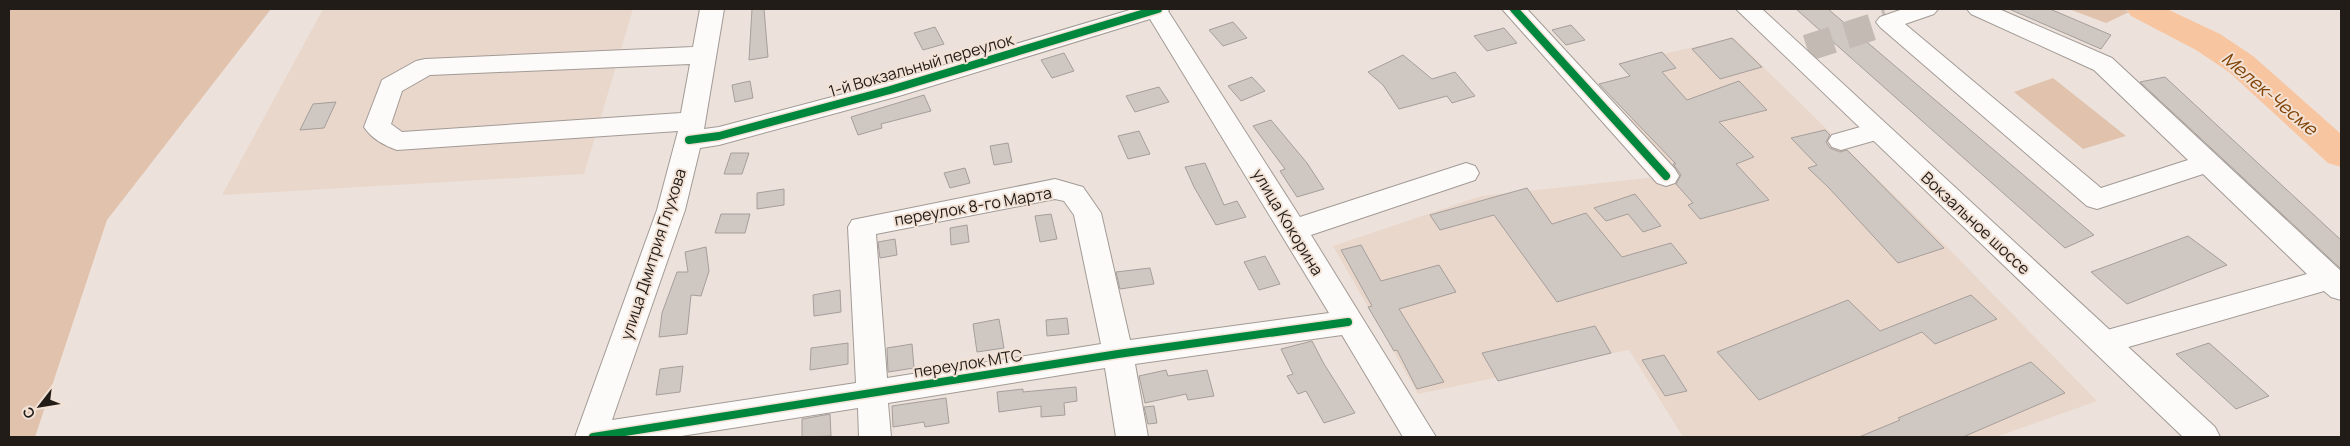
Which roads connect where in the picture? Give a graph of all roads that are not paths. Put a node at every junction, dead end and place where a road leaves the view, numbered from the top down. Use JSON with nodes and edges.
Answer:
{"nodes":[{"id":1,"x":712,"y":9,"type":"edge"},
{"id":2,"x":1156,"y":9,"type":"edge"},
{"id":3,"x":1514,"y":9,"type":"edge"},
{"id":4,"x":1748,"y":9,"type":"edge"},
{"id":5,"x":1926,"y":9,"type":"edge"},
{"id":6,"x":1979,"y":9,"type":"edge"},
{"id":7,"x":703,"y":55,"type":"junction"},
{"id":8,"x":691,"y":131,"type":"junction"},
{"id":9,"x":1878,"y":131,"type":"junction"},
{"id":10,"x":1841,"y":141,"type":"dead end"},
{"id":11,"x":2208,"y":163,"type":"junction"},
{"id":12,"x":1466,"y":173,"type":"dead end"},
{"id":13,"x":1666,"y":176,"type":"dead end"},
{"id":14,"x":1294,"y":230,"type":"junction"},
{"id":15,"x":2335,"y":284,"type":"edge"},
{"id":16,"x":1348,"y":322,"type":"junction"},
{"id":17,"x":2104,"y":342,"type":"junction"},
{"id":18,"x":1118,"y":354,"type":"junction"},
{"id":19,"x":873,"y":392,"type":"junction"},
{"id":20,"x":592,"y":437,"type":"edge"},
{"id":21,"x":875,"y":437,"type":"edge"},
{"id":22,"x":1132,"y":437,"type":"edge"},
{"id":23,"x":1420,"y":437,"type":"edge"},
{"id":24,"x":2204,"y":437,"type":"edge"}],
"edges":[{"from":1,"to":7,"type":"street","name":"улица Дмитрия Глухова"},
{"from":2,"to":8,"type":"street","name":"1-й Вокзальный переулок"},
{"from":2,"to":14,"type":"street","name":"улица Кокорина"},
{"from":3,"to":13,"type":"street"},
{"from":4,"to":9,"type":"street","name":"Вокзальное шоссе"},
{"from":5,"to":11,"type":"street"},
{"from":6,"to":11,"type":"street"},
{"from":7,"to":8,"type":"street","name":"улица Дмитрия Глухова"},
{"from":7,"to":8,"type":"street","name":"1-й Вокзальный переулок"},
{"from":8,"to":20,"type":"street","name":"улица Дмитрия Глухова"},
{"from":9,"to":10,"type":"street"},
{"from":9,"to":17,"type":"street","name":"Вокзальное шоссе"},
{"from":11,"to":15,"type":"street"},
{"from":12,"to":14,"type":"street"},
{"from":14,"to":16,"type":"street","name":"улица Кокорина"},
{"from":15,"to":17,"type":"street"},
{"from":16,"to":18,"type":"street","name":"переулок МТС"},
{"from":16,"to":23,"type":"street","name":"улица Кокорина"},
{"from":17,"to":24,"type":"street","name":"Вокзальное шоссе"},
{"from":18,"to":19,"type":"street","name":"переулок МТС"},
{"from":18,"to":19,"type":"street","name":"переулок 8-го Марта"},
{"from":18,"to":22,"type":"street","name":"переулок 8-го Марта"},
{"from":19,"to":20,"type":"street","name":"переулок МТС"},
{"from":19,"to":21,"type":"street","name":"переулок 8-го Марта"}]}
